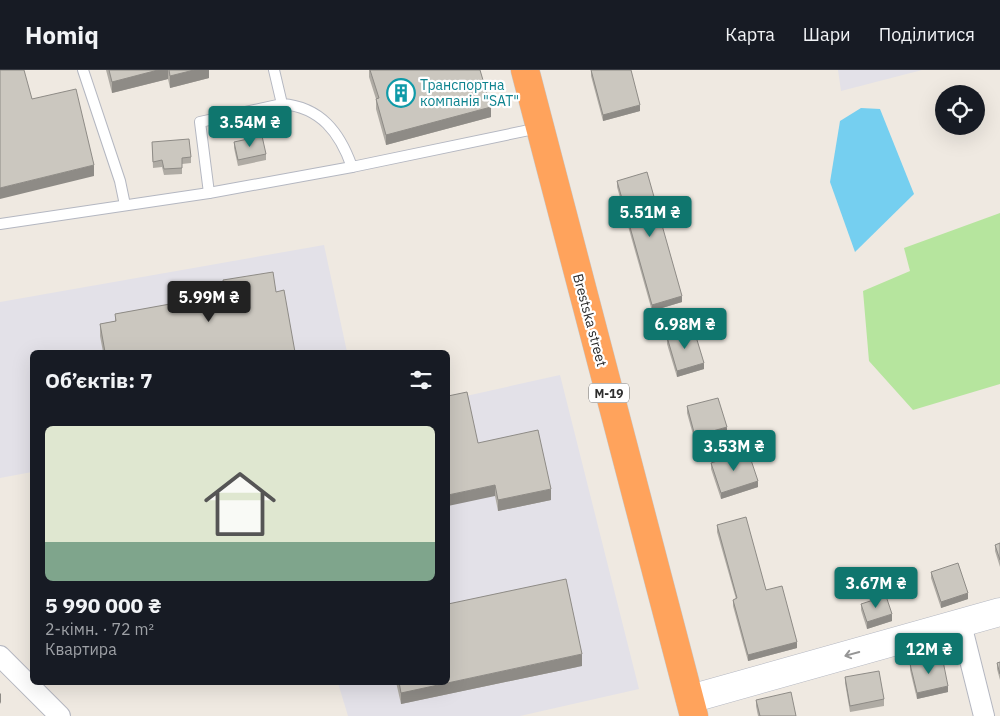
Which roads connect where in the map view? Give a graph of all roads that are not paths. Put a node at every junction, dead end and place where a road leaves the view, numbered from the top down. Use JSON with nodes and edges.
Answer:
{"nodes":[{"id":1,"x":83,"y":70,"type":"edge"},
{"id":2,"x":274,"y":70,"type":"edge"},
{"id":3,"x":525,"y":70,"type":"edge"},
{"id":4,"x":282,"y":104,"type":"junction"},
{"id":5,"x":540,"y":128,"type":"junction"},
{"id":6,"x":352,"y":166,"type":"junction"},
{"id":7,"x":210,"y":193,"type":"junction"},
{"id":8,"x":125,"y":205,"type":"junction"},
{"id":9,"x":0,"y":224,"type":"edge"},
{"id":10,"x":1000,"y":612,"type":"edge"},
{"id":11,"x":961,"y":624,"type":"junction"},
{"id":12,"x":0,"y":656,"type":"edge"},
{"id":13,"x":692,"y":708,"type":"edge"},
{"id":14,"x":60,"y":716,"type":"edge"},
{"id":15,"x":984,"y":716,"type":"edge"}],
"edges":[{"from":1,"to":8,"type":"lane"},
{"from":2,"to":4,"type":"lane"},
{"from":3,"to":5,"type":"highway","name":"Brestska street","number":"М-19"},
{"from":4,"to":6,"type":"lane"},
{"from":4,"to":7,"type":"lane"},
{"from":5,"to":6,"type":"lane"},
{"from":5,"to":13,"type":"highway","name":"Brestska street","number":"М-19"},
{"from":6,"to":7,"type":"lane"},
{"from":7,"to":8,"type":"lane"},
{"from":8,"to":9,"type":"lane"},
{"from":10,"to":11,"type":"main road"},
{"from":11,"to":13,"type":"main road","one_way":true},
{"from":11,"to":15,"type":"street"},
{"from":12,"to":14,"type":"street"}]}
